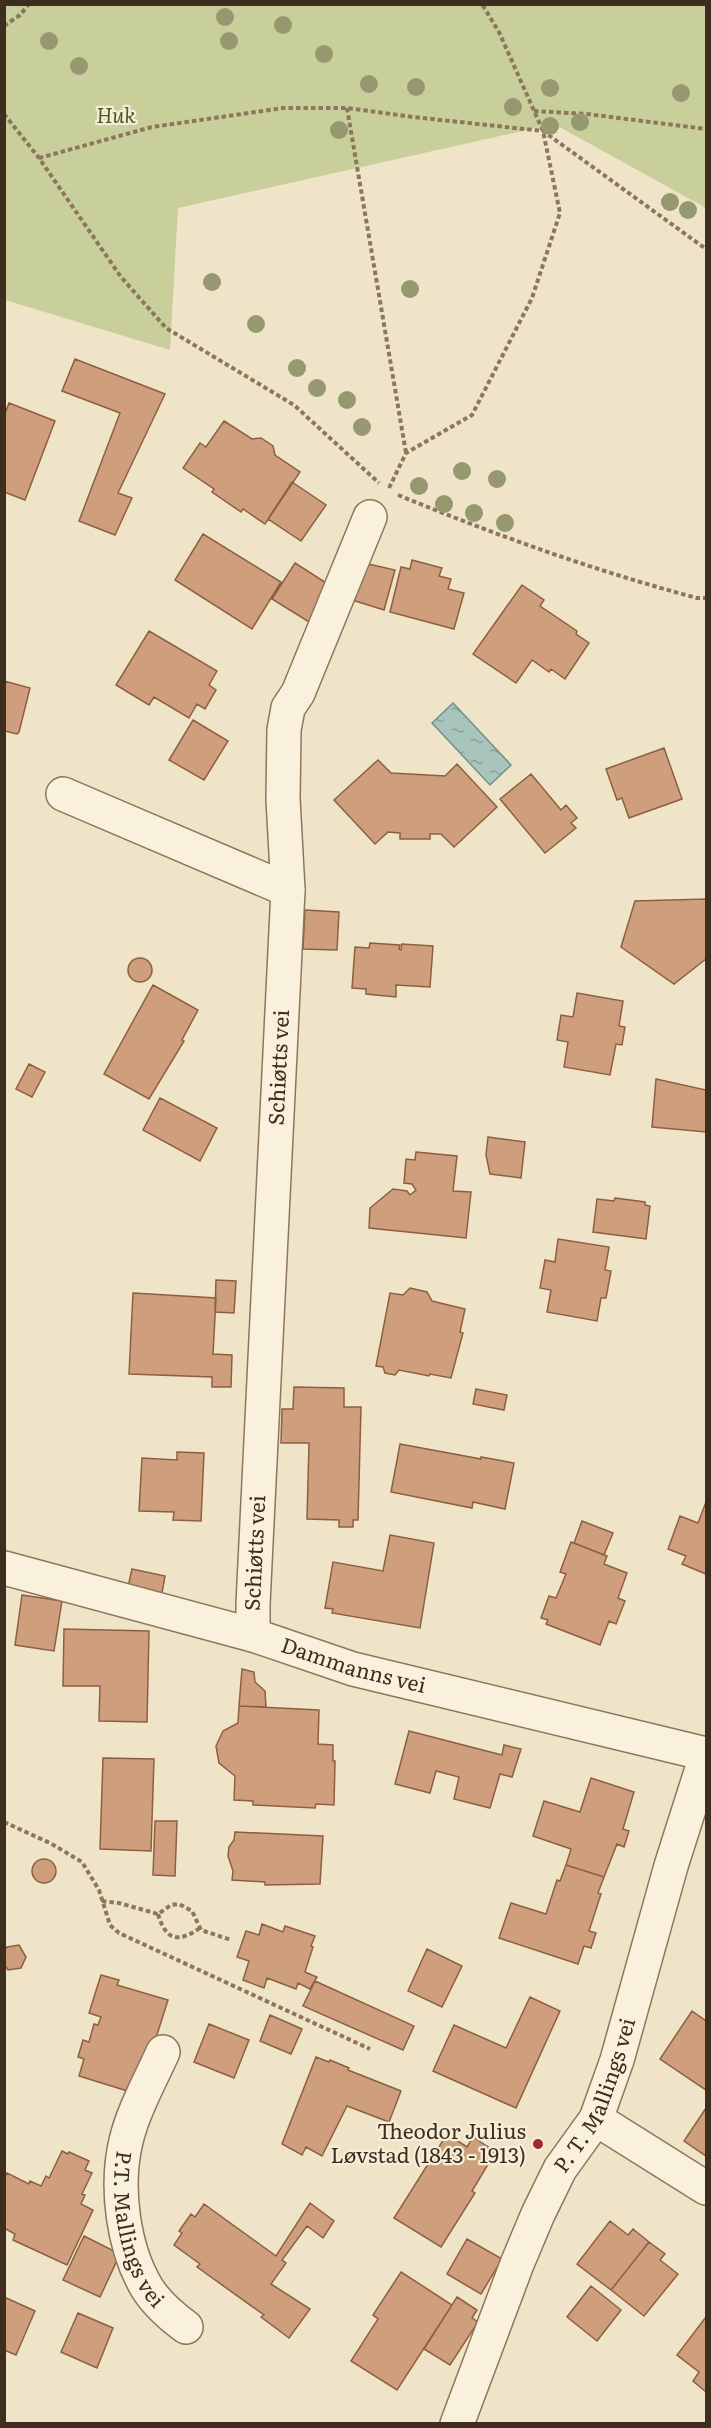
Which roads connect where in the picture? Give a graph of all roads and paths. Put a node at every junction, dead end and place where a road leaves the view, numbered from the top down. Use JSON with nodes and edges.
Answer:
{"nodes":[{"id":1,"x":29,"y":4,"type":"edge"},
{"id":2,"x":482,"y":4,"type":"edge"},
{"id":3,"x":4,"y":26,"type":"edge"},
{"id":4,"x":347,"y":108,"type":"junction"},
{"id":5,"x":534,"y":111,"type":"junction"},
{"id":6,"x":4,"y":114,"type":"edge"},
{"id":7,"x":706,"y":129,"type":"edge"},
{"id":8,"x":543,"y":131,"type":"junction"},
{"id":9,"x":39,"y":158,"type":"junction"},
{"id":10,"x":706,"y":249,"type":"edge"},
{"id":11,"x":406,"y":453,"type":"junction"},
{"id":12,"x":378,"y":504,"type":"junction"},
{"id":13,"x":706,"y":598,"type":"edge"},
{"id":14,"x":63,"y":794,"type":"dead end"},
{"id":15,"x":288,"y":890,"type":"junction"},
{"id":16,"x":4,"y":1568,"type":"edge"},
{"id":17,"x":253,"y":1635,"type":"junction"},
{"id":18,"x":706,"y":1755,"type":"edge"},
{"id":19,"x":4,"y":1822,"type":"edge"},
{"id":20,"x":102,"y":1901,"type":"junction"},
{"id":21,"x":158,"y":1914,"type":"junction"},
{"id":22,"x":200,"y":1928,"type":"junction"},
{"id":23,"x":231,"y":1940,"type":"dead end"},
{"id":24,"x":370,"y":2049,"type":"dead end"},
{"id":25,"x":163,"y":2052,"type":"dead end"},
{"id":26,"x":596,"y":2119,"type":"junction"},
{"id":27,"x":706,"y":2188,"type":"edge"},
{"id":28,"x":186,"y":2327,"type":"dead end"},
{"id":29,"x":457,"y":2424,"type":"edge"}],
"edges":[{"from":1,"to":3,"type":"path"},
{"from":2,"to":5,"type":"path"},
{"from":4,"to":8,"type":"path"},
{"from":4,"to":9,"type":"path"},
{"from":4,"to":11,"type":"path"},
{"from":5,"to":7,"type":"path"},
{"from":5,"to":8,"type":"path"},
{"from":6,"to":9,"type":"path"},
{"from":8,"to":10,"type":"path"},
{"from":8,"to":11,"type":"path"},
{"from":9,"to":12,"type":"path"},
{"from":11,"to":12,"type":"path"},
{"from":12,"to":13,"type":"path"},
{"from":12,"to":15,"type":"street","name":"Schiøtts vei"},
{"from":14,"to":15,"type":"street"},
{"from":15,"to":17,"type":"street","name":"Schiøtts vei"},
{"from":16,"to":17,"type":"street","name":"Dammanns vei"},
{"from":17,"to":18,"type":"street","name":"Dammanns vei"},
{"from":18,"to":26,"type":"street","name":"P. T. Mallings vei"},
{"from":19,"to":20,"type":"path"},
{"from":20,"to":21,"type":"path"},
{"from":20,"to":24,"type":"path"},
{"from":21,"to":22,"type":"path"},
{"from":21,"to":22,"type":"path"},
{"from":22,"to":23,"type":"path"},
{"from":25,"to":28,"type":"street","name":"P.T. Mallings vei"},
{"from":26,"to":27,"type":"street"},
{"from":26,"to":29,"type":"street","name":"P. T. Mallings vei"}]}
